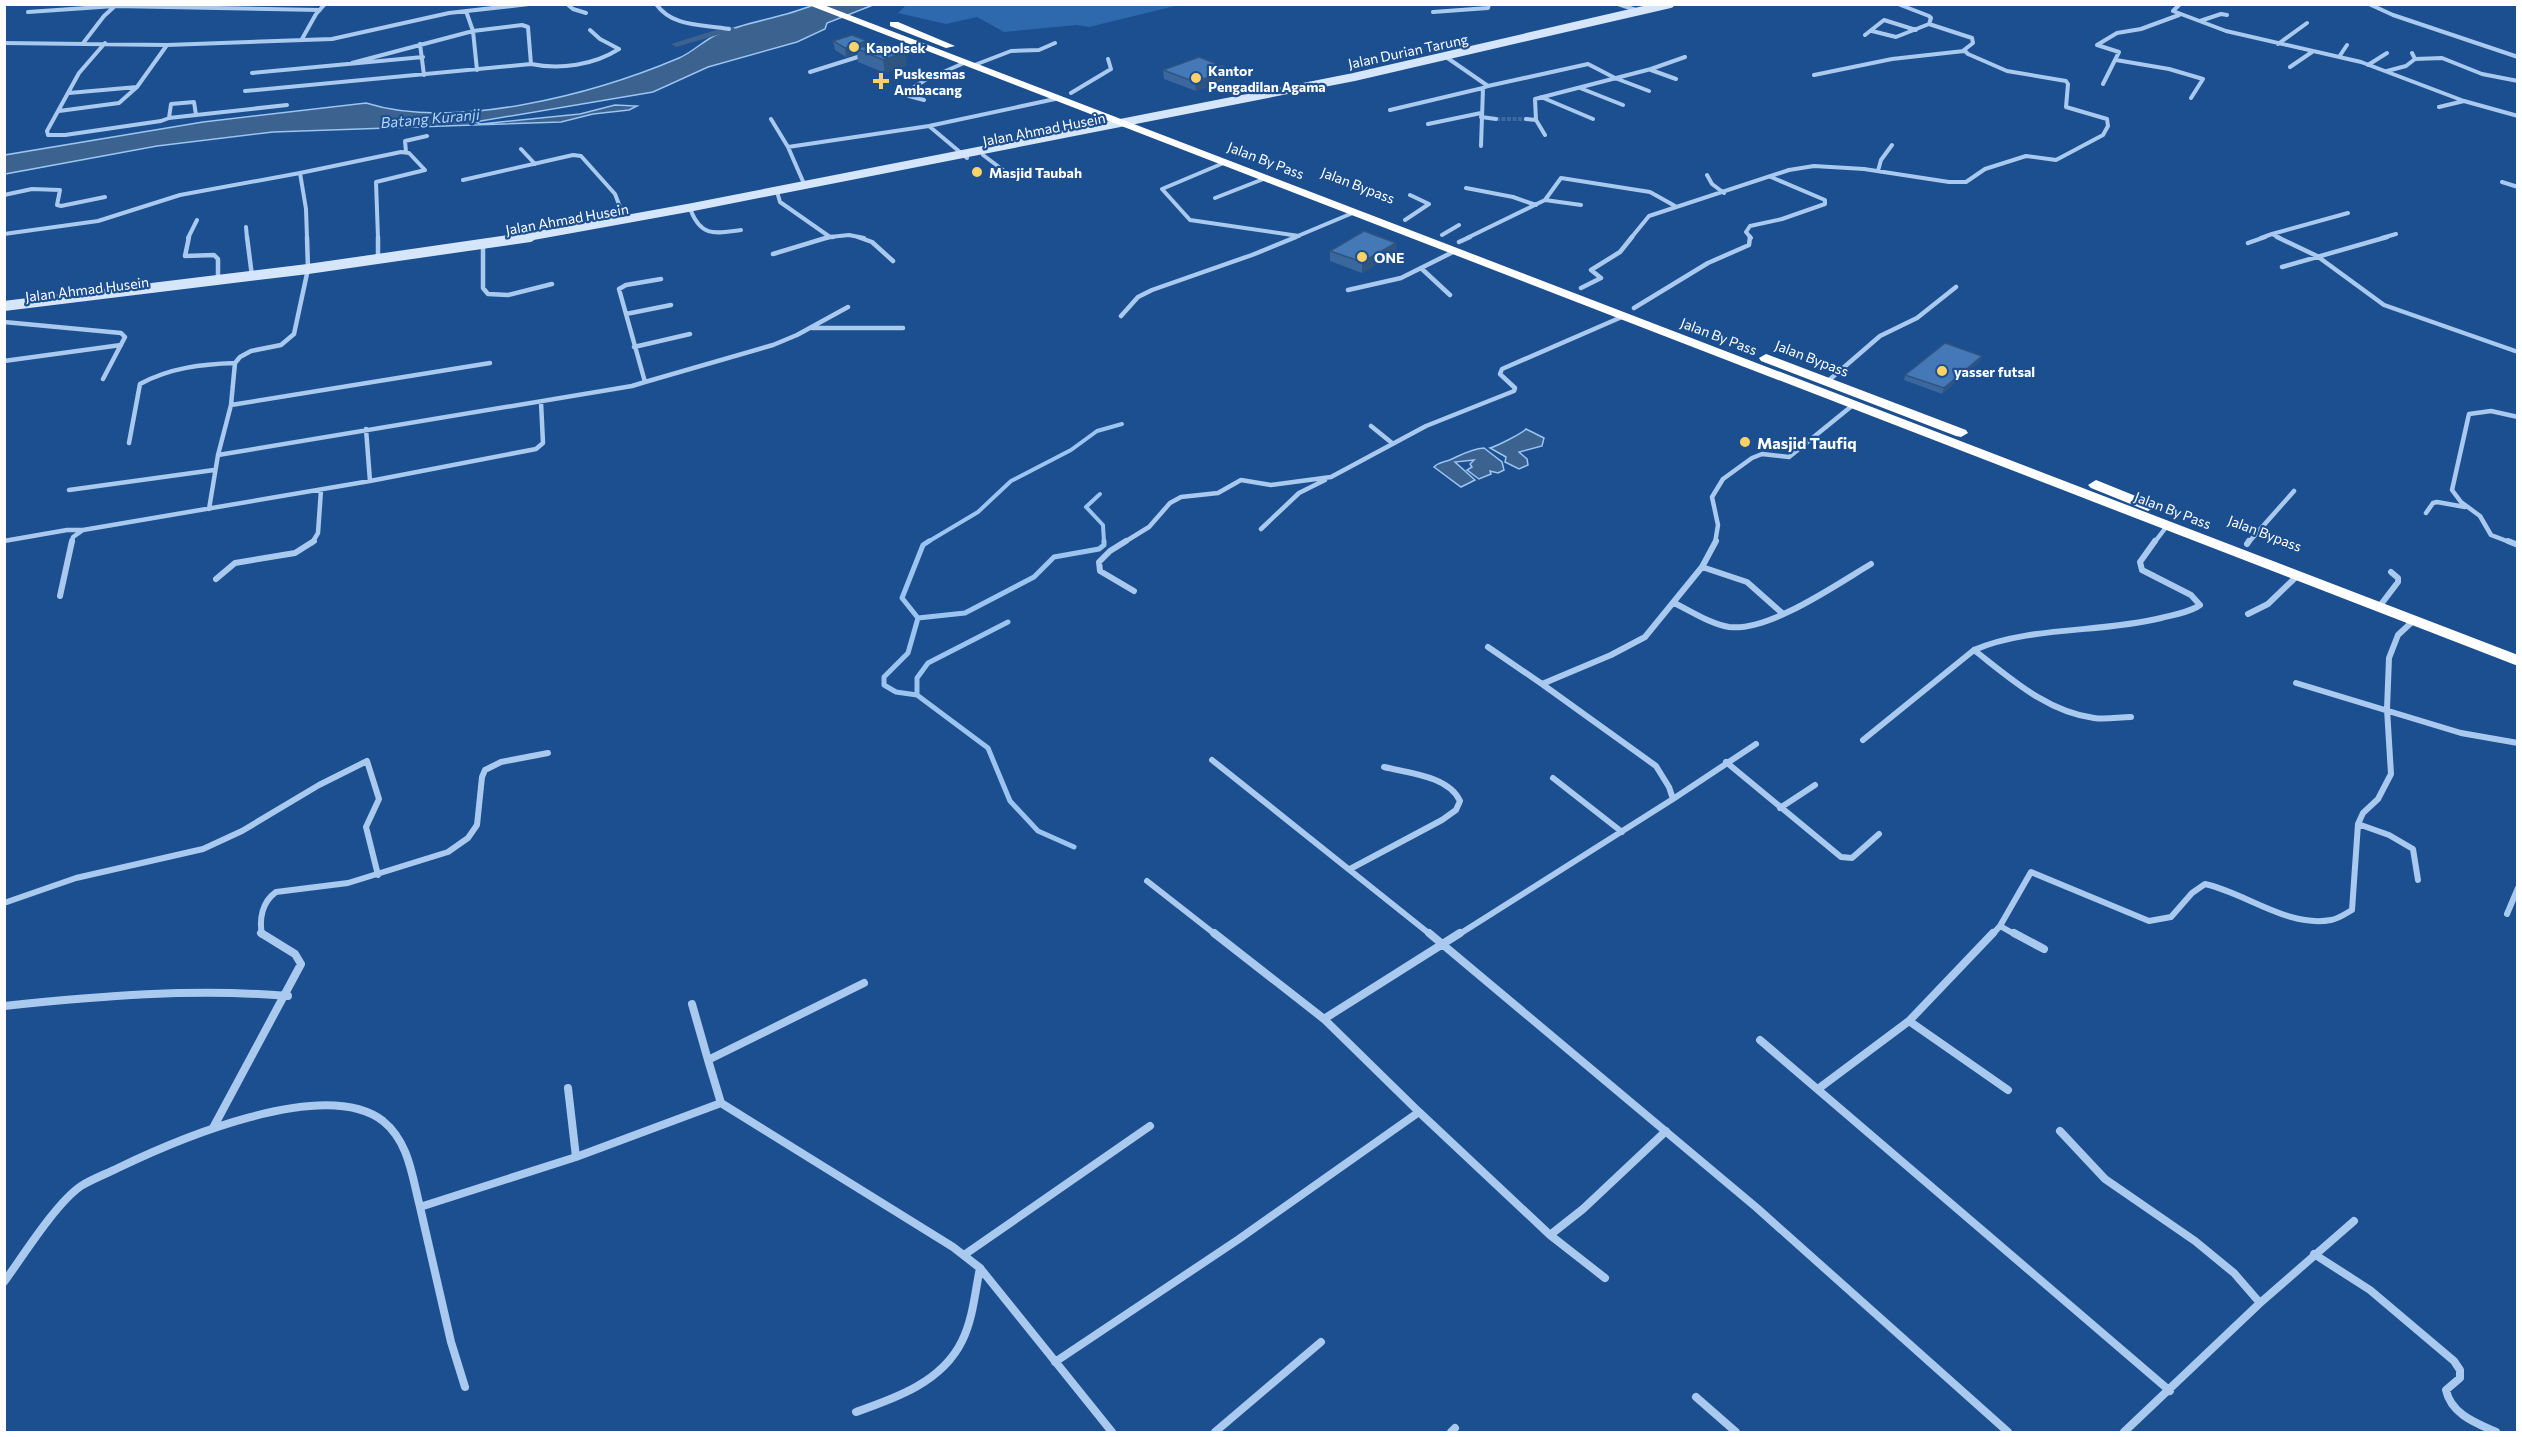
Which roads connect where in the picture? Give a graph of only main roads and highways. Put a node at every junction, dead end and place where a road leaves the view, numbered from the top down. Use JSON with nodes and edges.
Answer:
{"nodes":[{"id":1,"x":811,"y":4,"type":"edge"},
{"id":2,"x":842,"y":4,"type":"edge"},
{"id":3,"x":1670,"y":4,"type":"edge"},
{"id":4,"x":917,"y":42,"type":"junction"},
{"id":5,"x":1115,"y":122,"type":"junction"},
{"id":6,"x":1136,"y":123,"type":"junction"},
{"id":7,"x":966,"y":157,"type":"junction"},
{"id":8,"x":1364,"y":212,"type":"junction"},
{"id":9,"x":1457,"y":247,"type":"junction"},
{"id":10,"x":308,"y":270,"type":"junction"},
{"id":11,"x":4,"y":306,"type":"edge"},
{"id":12,"x":1629,"y":312,"type":"junction"},
{"id":13,"x":4,"y":313,"type":"edge"},
{"id":14,"x":1671,"y":328,"type":"junction"},
{"id":15,"x":2382,"y":602,"type":"junction"},
{"id":16,"x":2517,"y":648,"type":"edge"},
{"id":17,"x":2517,"y":661,"type":"edge"}],
"edges":[{"from":1,"to":4,"type":"highway"},
{"from":2,"to":4,"type":"highway"},
{"from":3,"to":6,"type":"main road","name":"Jalan Durian Tarung"},
{"from":4,"to":5,"type":"highway","name":"Jalan By Pass"},
{"from":4,"to":6,"type":"highway","name":"Jalan Bypass"},
{"from":5,"to":6,"type":"highway","name":"Jalan By Pass"},
{"from":5,"to":7,"type":"main road","name":"Jalan Ahmad Husein"},
{"from":6,"to":7,"type":"main road","name":"Jalan Ahmad Husein"},
{"from":6,"to":8,"type":"highway","name":"Jalan Bypass"},
{"from":6,"to":8,"type":"highway","name":"Jalan By Pass"},
{"from":7,"to":10,"type":"main road","name":"Jalan Ahmad Husein"},
{"from":7,"to":10,"type":"main road","name":"Jalan Ahmad Husein"},
{"from":8,"to":9,"type":"highway","name":"Jalan By Pass"},
{"from":8,"to":9,"type":"highway","name":"Jalan Bypass"},
{"from":9,"to":12,"type":"highway","name":"Jalan By Pass"},
{"from":9,"to":12,"type":"highway","name":"Jalan Bypass"},
{"from":10,"to":11,"type":"main road","name":"Jalan Ahmad Husein"},
{"from":10,"to":13,"type":"main road","name":"Jalan Ahmad Husein"},
{"from":12,"to":14,"type":"highway","name":"Jalan By Pass"},
{"from":14,"to":15,"type":"highway","name":"Jalan Bypass"},
{"from":14,"to":15,"type":"highway","name":"Jalan By Pass"},
{"from":15,"to":16,"type":"highway","name":"Jalan Bypass"},
{"from":15,"to":17,"type":"highway","name":"Jalan By Pass"}]}
